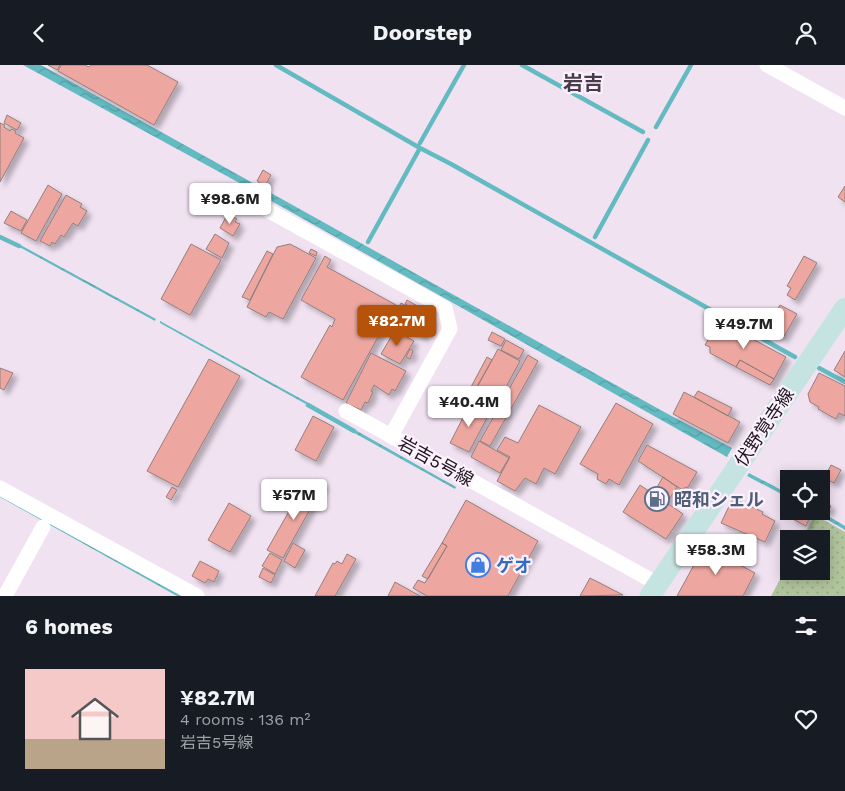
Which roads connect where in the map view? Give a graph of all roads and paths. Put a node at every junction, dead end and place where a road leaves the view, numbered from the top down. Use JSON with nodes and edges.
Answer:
{"nodes":[{"id":1,"x":767,"y":65,"type":"edge"},
{"id":2,"x":845,"y":109,"type":"edge"},
{"id":3,"x":262,"y":207,"type":"dead end"},
{"id":4,"x":845,"y":308,"type":"edge"},
{"id":5,"x":346,"y":411,"type":"dead end"},
{"id":6,"x":391,"y":436,"type":"junction"},
{"id":7,"x":0,"y":488,"type":"edge"},
{"id":8,"x":43,"y":527,"type":"dead end"},
{"id":9,"x":652,"y":593,"type":"edge"},
{"id":10,"x":5,"y":596,"type":"edge"},
{"id":11,"x":197,"y":596,"type":"edge"}],
"edges":[{"from":1,"to":2,"type":"street"},
{"from":3,"to":6,"type":"street","name":"岩吉5号線"},
{"from":4,"to":9,"type":"main road","name":"伏野覚寺線"},
{"from":5,"to":6,"type":"street"},
{"from":6,"to":9,"type":"street","name":"岩吉5号線"},
{"from":7,"to":11,"type":"street"},
{"from":8,"to":10,"type":"street"}]}
